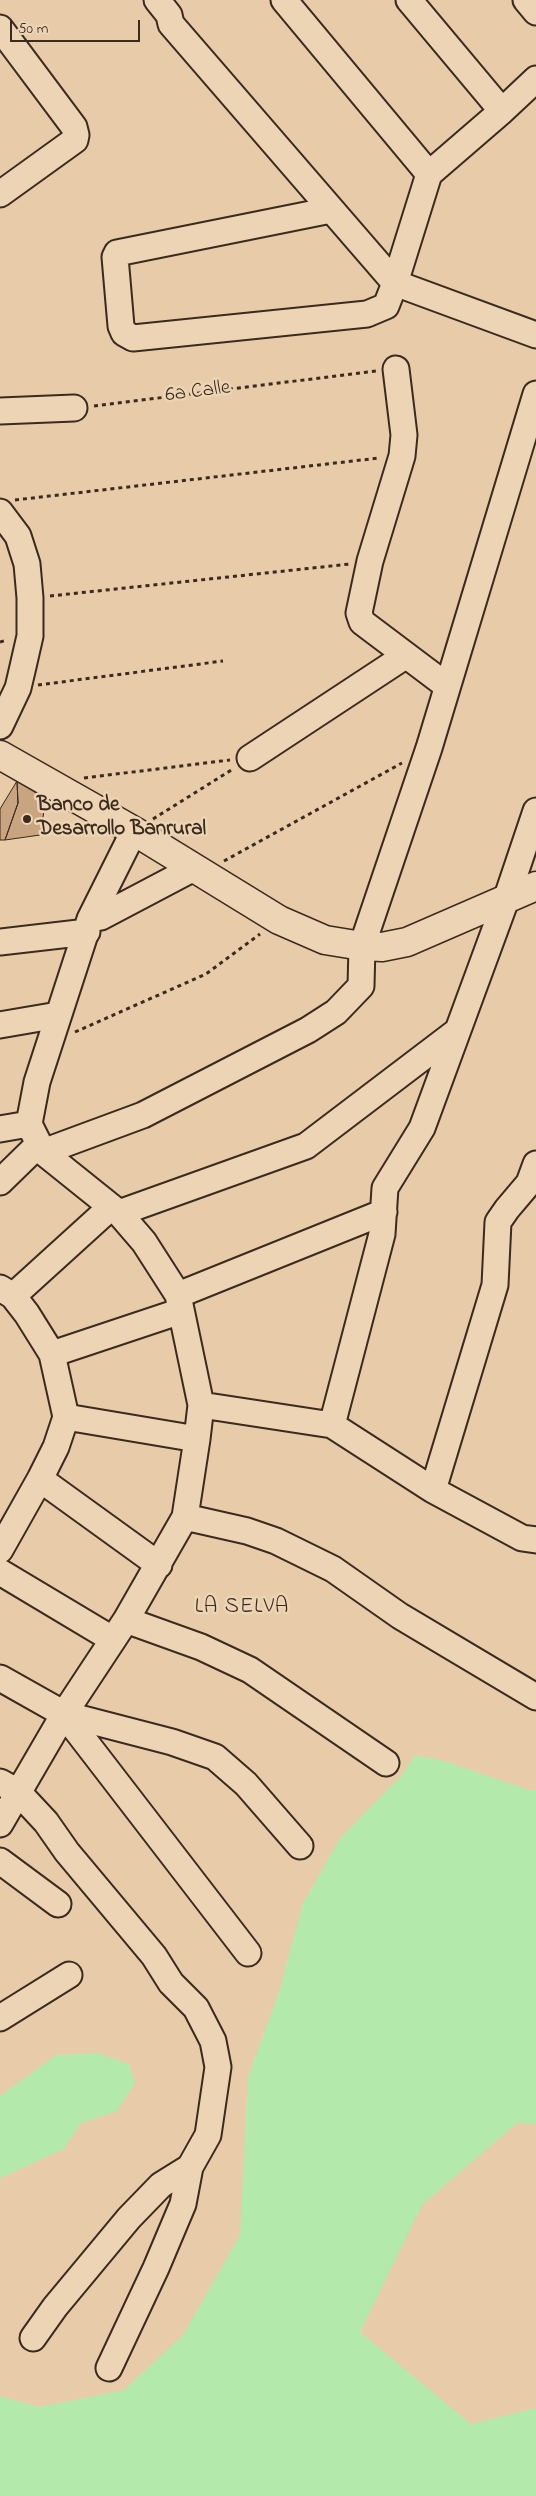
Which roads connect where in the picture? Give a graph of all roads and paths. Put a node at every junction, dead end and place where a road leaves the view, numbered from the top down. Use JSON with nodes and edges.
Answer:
{"nodes":[{"id":1,"x":284,"y":0,"type":"edge"},
{"id":2,"x":409,"y":0,"type":"edge"},
{"id":3,"x":526,"y":0,"type":"edge"},
{"id":4,"x":168,"y":5,"type":"edge"},
{"id":5,"x":536,"y":12,"type":"edge"},
{"id":6,"x":0,"y":28,"type":"edge"},
{"id":7,"x":536,"y":79,"type":"edge"},
{"id":8,"x":502,"y":111,"type":"junction"},
{"id":9,"x":429,"y":174,"type":"junction"},
{"id":10,"x":0,"y":194,"type":"edge"},
{"id":11,"x":330,"y":210,"type":"junction"},
{"id":12,"x":395,"y":283,"type":"junction"},
{"id":13,"x":536,"y":335,"type":"edge"},
{"id":14,"x":396,"y":369,"type":"joint"},
{"id":15,"x":536,"y":394,"type":"edge"},
{"id":16,"x":74,"y":408,"type":"joint"},
{"id":17,"x":0,"y":411,"type":"edge"},
{"id":18,"x":402,"y":456,"type":"junction"},
{"id":19,"x":4,"y":507,"type":"edge"},
{"id":20,"x":370,"y":562,"type":"junction"},
{"id":21,"x":30,"y":598,"type":"junction"},
{"id":22,"x":405,"y":656,"type":"junction"},
{"id":23,"x":223,"y":661,"type":"dead end"},
{"id":24,"x":447,"y":686,"type":"junction"},
{"id":25,"x":18,"y":688,"type":"junction"},
{"id":26,"x":0,"y":726,"type":"edge"},
{"id":27,"x":429,"y":748,"type":"junction"},
{"id":28,"x":0,"y":755,"type":"edge"},
{"id":29,"x":250,"y":758,"type":"junction"},
{"id":30,"x":59,"y":787,"type":"junction"},
{"id":31,"x":536,"y":811,"type":"edge"},
{"id":32,"x":134,"y":831,"type":"junction"},
{"id":33,"x":198,"y":870,"type":"junction"},
{"id":34,"x":536,"y":886,"type":"edge"},
{"id":35,"x":507,"y":897,"type":"junction"},
{"id":36,"x":279,"y":920,"type":"junction"},
{"id":37,"x":89,"y":926,"type":"junction"},
{"id":38,"x":0,"y":942,"type":"edge"},
{"id":39,"x":362,"y":946,"type":"junction"},
{"id":40,"x":58,"y":1015,"type":"junction"},
{"id":41,"x":0,"y":1026,"type":"edge"},
{"id":42,"x":456,"y":1032,"type":"junction"},
{"id":43,"x":49,"y":1044,"type":"junction"},
{"id":44,"x":0,"y":1129,"type":"edge"},
{"id":45,"x":37,"y":1140,"type":"junction"},
{"id":46,"x":536,"y":1164,"type":"edge"},
{"id":47,"x":0,"y":1182,"type":"edge"},
{"id":48,"x":115,"y":1210,"type":"junction"},
{"id":49,"x":384,"y":1212,"type":"junction"},
{"id":50,"x":6,"y":1292,"type":"edge"},
{"id":51,"x":179,"y":1303,"type":"junction"},
{"id":52,"x":52,"y":1354,"type":"junction"},
{"id":53,"x":201,"y":1405,"type":"junction"},
{"id":54,"x":66,"y":1417,"type":"junction"},
{"id":55,"x":332,"y":1426,"type":"junction"},
{"id":56,"x":198,"y":1439,"type":"junction"},
{"id":57,"x":40,"y":1479,"type":"junction"},
{"id":58,"x":433,"y":1490,"type":"junction"},
{"id":59,"x":185,"y":1517,"type":"junction"},
{"id":60,"x":536,"y":1540,"type":"edge"},
{"id":61,"x":0,"y":1550,"type":"edge"},
{"id":62,"x":159,"y":1565,"type":"junction"},
{"id":63,"x":0,"y":1572,"type":"edge"},
{"id":64,"x":119,"y":1629,"type":"junction"},
{"id":65,"x":0,"y":1678,"type":"edge"},
{"id":66,"x":536,"y":1697,"type":"edge"},
{"id":67,"x":64,"y":1714,"type":"junction"},
{"id":68,"x":386,"y":1762,"type":"dead end"},
{"id":69,"x":9,"y":1787,"type":"edge"},
{"id":70,"x":0,"y":1824,"type":"edge"},
{"id":71,"x":300,"y":1846,"type":"dead end"},
{"id":72,"x":2,"y":1865,"type":"edge"},
{"id":73,"x":58,"y":1904,"type":"dead end"},
{"id":74,"x":248,"y":1953,"type":"dead end"},
{"id":75,"x":69,"y":1975,"type":"dead end"},
{"id":76,"x":0,"y":2018,"type":"edge"},
{"id":77,"x":190,"y":2167,"type":"junction"},
{"id":78,"x":33,"y":2338,"type":"dead end"},
{"id":79,"x":109,"y":2368,"type":"dead end"}],
"edges":[{"from":1,"to":9,"type":"street"},
{"from":2,"to":8,"type":"street"},
{"from":3,"to":5,"type":"street"},
{"from":4,"to":11,"type":"street"},
{"from":6,"to":10,"type":"street"},
{"from":7,"to":8,"type":"street"},
{"from":8,"to":9,"type":"street"},
{"from":9,"to":12,"type":"street"},
{"from":11,"to":12,"type":"street"},
{"from":11,"to":12,"type":"street"},
{"from":12,"to":13,"type":"street"},
{"from":14,"to":16,"type":"path","name":"6a Calle"},
{"from":14,"to":18,"type":"street"},
{"from":15,"to":24,"type":"street"},
{"from":16,"to":17,"type":"street"},
{"from":18,"to":19,"type":"path"},
{"from":18,"to":20,"type":"street"},
{"from":19,"to":21,"type":"street"},
{"from":20,"to":21,"type":"path"},
{"from":20,"to":22,"type":"street"},
{"from":21,"to":25,"type":"street"},
{"from":22,"to":24,"type":"street"},
{"from":22,"to":29,"type":"street"},
{"from":23,"to":25,"type":"path"},
{"from":24,"to":27,"type":"street"},
{"from":25,"to":26,"type":"street"},
{"from":27,"to":33,"type":"path"},
{"from":27,"to":39,"type":"street"},
{"from":28,"to":30,"type":"main road"},
{"from":29,"to":30,"type":"path"},
{"from":29,"to":32,"type":"path"},
{"from":30,"to":32,"type":"main road"},
{"from":31,"to":35,"type":"street"},
{"from":32,"to":33,"type":"main road"},
{"from":32,"to":37,"type":"street"},
{"from":33,"to":36,"type":"main road"},
{"from":33,"to":37,"type":"street"},
{"from":34,"to":35,"type":"main road"},
{"from":35,"to":39,"type":"main road"},
{"from":35,"to":42,"type":"street"},
{"from":36,"to":39,"type":"main road"},
{"from":36,"to":43,"type":"path"},
{"from":37,"to":38,"type":"street"},
{"from":37,"to":40,"type":"street"},
{"from":39,"to":45,"type":"street"},
{"from":40,"to":41,"type":"street"},
{"from":40,"to":43,"type":"street"},
{"from":42,"to":48,"type":"street"},
{"from":42,"to":49,"type":"street"},
{"from":43,"to":45,"type":"street"},
{"from":44,"to":45,"type":"street"},
{"from":45,"to":47,"type":"street"},
{"from":45,"to":48,"type":"street"},
{"from":46,"to":58,"type":"street"},
{"from":48,"to":50,"type":"street"},
{"from":48,"to":51,"type":"street"},
{"from":49,"to":51,"type":"street"},
{"from":49,"to":55,"type":"street"},
{"from":50,"to":52,"type":"street"},
{"from":51,"to":52,"type":"street"},
{"from":51,"to":53,"type":"street"},
{"from":52,"to":54,"type":"street"},
{"from":53,"to":55,"type":"street"},
{"from":53,"to":56,"type":"street"},
{"from":54,"to":56,"type":"street"},
{"from":54,"to":57,"type":"street"},
{"from":55,"to":58,"type":"street"},
{"from":56,"to":59,"type":"street"},
{"from":57,"to":61,"type":"street"},
{"from":57,"to":62,"type":"street"},
{"from":58,"to":60,"type":"street"},
{"from":59,"to":62,"type":"street"},
{"from":59,"to":66,"type":"street"},
{"from":62,"to":64,"type":"street"},
{"from":63,"to":64,"type":"street"},
{"from":64,"to":67,"type":"street"},
{"from":64,"to":68,"type":"street"},
{"from":65,"to":67,"type":"street"},
{"from":67,"to":69,"type":"street"},
{"from":67,"to":71,"type":"street"},
{"from":67,"to":74,"type":"street"},
{"from":69,"to":70,"type":"street"},
{"from":69,"to":77,"type":"street"},
{"from":72,"to":73,"type":"street"},
{"from":75,"to":76,"type":"street"},
{"from":77,"to":78,"type":"street"},
{"from":77,"to":79,"type":"street"}]}
